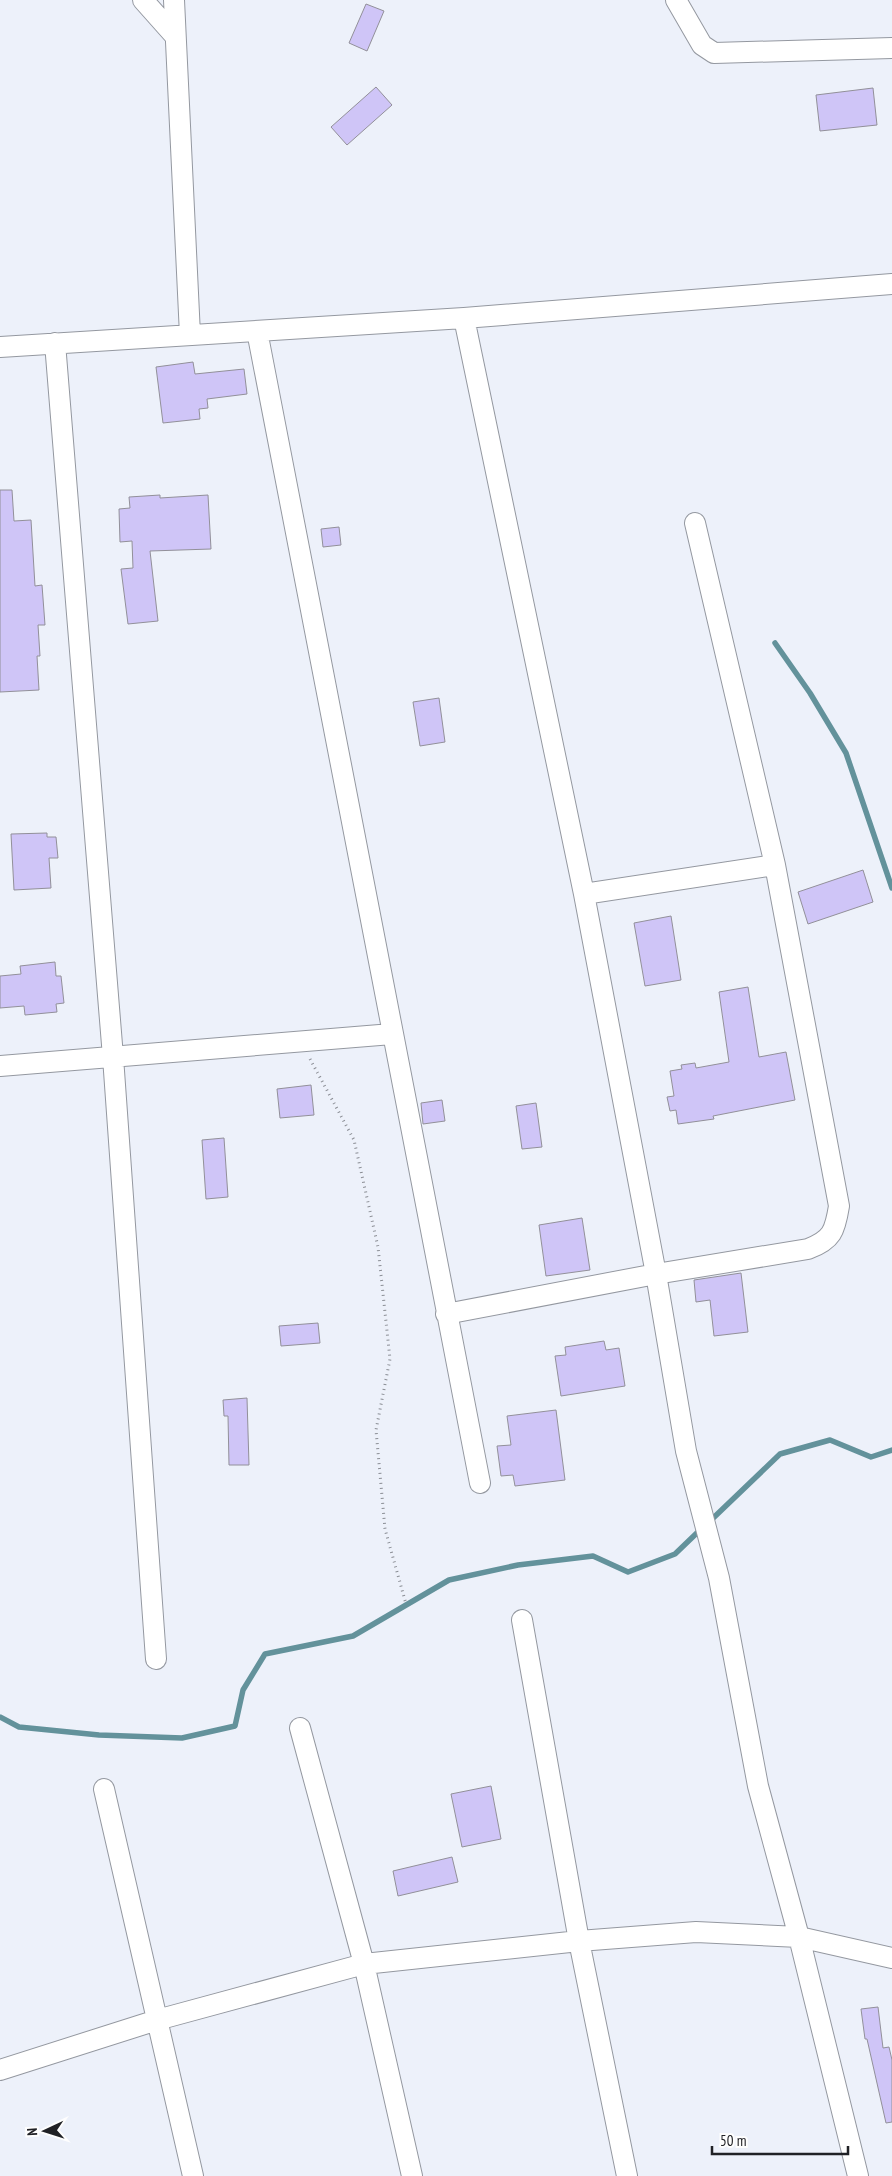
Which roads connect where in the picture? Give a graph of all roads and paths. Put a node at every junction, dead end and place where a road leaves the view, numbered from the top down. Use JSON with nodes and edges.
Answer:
{"nodes":[{"id":1,"x":143,"y":0,"type":"edge"},
{"id":2,"x":174,"y":0,"type":"edge"},
{"id":3,"x":676,"y":0,"type":"edge"},
{"id":4,"x":175,"y":36,"type":"junction"},
{"id":5,"x":892,"y":48,"type":"edge"},
{"id":6,"x":892,"y":284,"type":"edge"},
{"id":7,"x":464,"y":318,"type":"junction"},
{"id":8,"x":257,"y":330,"type":"junction"},
{"id":9,"x":190,"y":335,"type":"junction"},
{"id":10,"x":55,"y":343,"type":"junction"},
{"id":11,"x":0,"y":347,"type":"edge"},
{"id":12,"x":695,"y":523,"type":"dead end"},
{"id":13,"x":775,"y":865,"type":"junction"},
{"id":14,"x":584,"y":894,"type":"junction"},
{"id":15,"x":392,"y":1034,"type":"junction"},
{"id":16,"x":300,"y":1042,"type":"junction"},
{"id":17,"x":113,"y":1056,"type":"junction"},
{"id":18,"x":0,"y":1066,"type":"edge"},
{"id":19,"x":656,"y":1274,"type":"junction"},
{"id":20,"x":446,"y":1314,"type":"junction"},
{"id":21,"x":480,"y":1483,"type":"dead end"},
{"id":22,"x":406,"y":1604,"type":"dead end"},
{"id":23,"x":522,"y":1620,"type":"dead end"},
{"id":24,"x":156,"y":1659,"type":"dead end"},
{"id":25,"x":300,"y":1728,"type":"dead end"},
{"id":26,"x":104,"y":1788,"type":"dead end"},
{"id":27,"x":799,"y":1937,"type":"junction"},
{"id":28,"x":579,"y":1941,"type":"junction"},
{"id":29,"x":892,"y":1958,"type":"edge"},
{"id":30,"x":364,"y":1964,"type":"junction"},
{"id":31,"x":157,"y":2020,"type":"junction"},
{"id":32,"x":0,"y":2070,"type":"edge"},
{"id":33,"x":193,"y":2176,"type":"edge"},
{"id":34,"x":412,"y":2176,"type":"edge"},
{"id":35,"x":627,"y":2176,"type":"edge"},
{"id":36,"x":858,"y":2176,"type":"edge"}],
"edges":[{"from":1,"to":4,"type":"street"},
{"from":2,"to":4,"type":"street"},
{"from":3,"to":5,"type":"street"},
{"from":4,"to":9,"type":"street"},
{"from":6,"to":7,"type":"street"},
{"from":7,"to":8,"type":"street"},
{"from":7,"to":14,"type":"street"},
{"from":8,"to":9,"type":"street"},
{"from":8,"to":15,"type":"street"},
{"from":9,"to":10,"type":"street"},
{"from":10,"to":11,"type":"street"},
{"from":10,"to":17,"type":"street"},
{"from":12,"to":13,"type":"street"},
{"from":13,"to":14,"type":"street"},
{"from":13,"to":19,"type":"street"},
{"from":14,"to":19,"type":"street"},
{"from":15,"to":16,"type":"street"},
{"from":15,"to":20,"type":"street"},
{"from":16,"to":17,"type":"street"},
{"from":16,"to":22,"type":"path"},
{"from":17,"to":18,"type":"street"},
{"from":17,"to":24,"type":"street"},
{"from":19,"to":20,"type":"street"},
{"from":19,"to":27,"type":"street"},
{"from":20,"to":21,"type":"street"},
{"from":23,"to":28,"type":"street"},
{"from":25,"to":30,"type":"street"},
{"from":26,"to":31,"type":"street"},
{"from":27,"to":28,"type":"street"},
{"from":27,"to":29,"type":"street"},
{"from":27,"to":36,"type":"street"},
{"from":28,"to":30,"type":"street"},
{"from":28,"to":35,"type":"street"},
{"from":30,"to":31,"type":"street"},
{"from":30,"to":34,"type":"street"},
{"from":31,"to":32,"type":"street"},
{"from":31,"to":33,"type":"street"}]}
